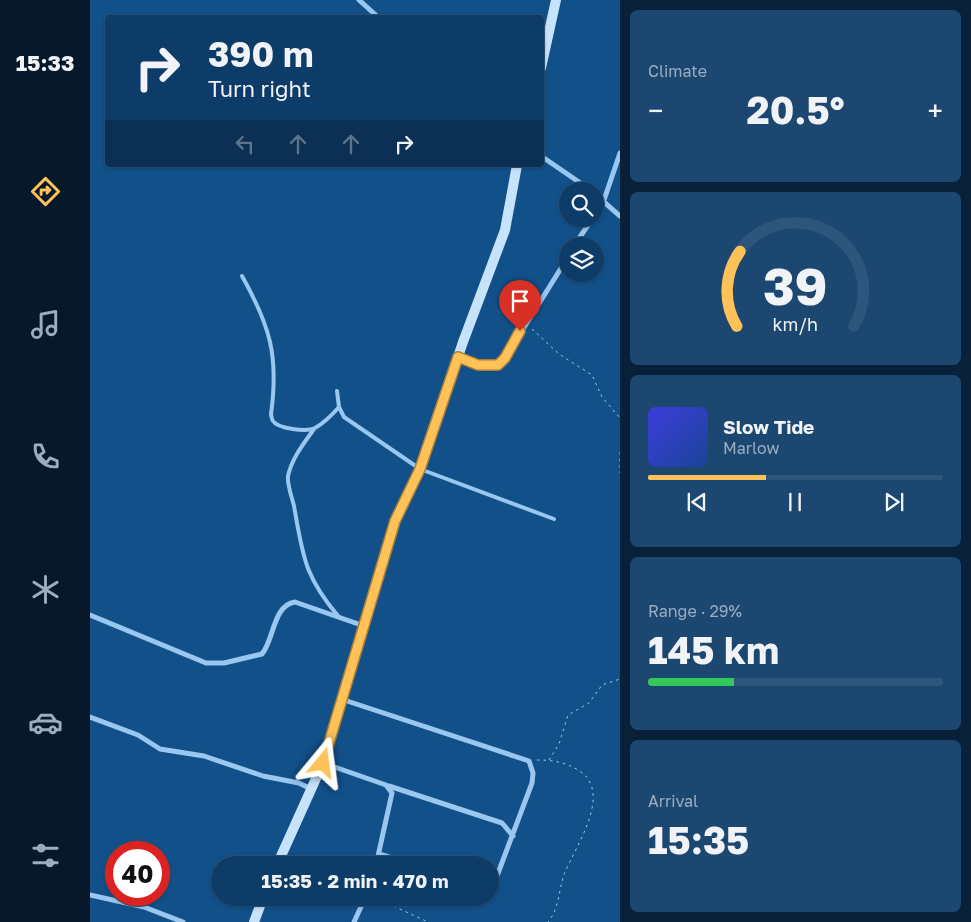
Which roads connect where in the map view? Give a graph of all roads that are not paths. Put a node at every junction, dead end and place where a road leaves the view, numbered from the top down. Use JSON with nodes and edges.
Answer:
{"nodes":[{"id":1,"x":359,"y":0,"type":"edge"},
{"id":2,"x":556,"y":0,"type":"edge"},
{"id":3,"x":376,"y":15,"type":"edge"},
{"id":4,"x":544,"y":54,"type":"edge"},
{"id":5,"x":620,"y":153,"type":"edge"},
{"id":6,"x":544,"y":158,"type":"edge"},
{"id":7,"x":518,"y":167,"type":"edge"},
{"id":8,"x":579,"y":182,"type":"edge"},
{"id":9,"x":604,"y":200,"type":"joint"},
{"id":10,"x":620,"y":216,"type":"edge"},
{"id":11,"x":559,"y":271,"type":"edge"},
{"id":12,"x":242,"y":276,"type":"dead end"},
{"id":13,"x":458,"y":357,"type":"junction"},
{"id":14,"x":336,"y":391,"type":"dead end"},
{"id":15,"x":339,"y":407,"type":"junction"},
{"id":16,"x":314,"y":429,"type":"junction"},
{"id":17,"x":420,"y":469,"type":"junction"},
{"id":18,"x":554,"y":519,"type":"dead end"},
{"id":19,"x":90,"y":615,"type":"edge"},
{"id":20,"x":339,"y":617,"type":"junction"},
{"id":21,"x":364,"y":626,"type":"junction"},
{"id":22,"x":341,"y":699,"type":"junction"},
{"id":23,"x":90,"y":718,"type":"edge"},
{"id":24,"x":323,"y":763,"type":"junction"},
{"id":25,"x":386,"y":785,"type":"junction"},
{"id":26,"x":312,"y":790,"type":"junction"},
{"id":27,"x":513,"y":836,"type":"junction"},
{"id":28,"x":379,"y":854,"type":"joint"},
{"id":29,"x":281,"y":856,"type":"edge"},
{"id":30,"x":386,"y":856,"type":"edge"},
{"id":31,"x":499,"y":871,"type":"edge"},
{"id":32,"x":90,"y":894,"type":"edge"},
{"id":33,"x":260,"y":906,"type":"edge"},
{"id":34,"x":362,"y":906,"type":"edge"},
{"id":35,"x":183,"y":922,"type":"edge"},
{"id":36,"x":254,"y":922,"type":"edge"},
{"id":37,"x":354,"y":922,"type":"edge"}],
"edges":[{"from":1,"to":3,"type":"street"},
{"from":2,"to":4,"type":"street"},
{"from":5,"to":9,"type":"street"},
{"from":6,"to":8,"type":"street"},
{"from":7,"to":13,"type":"street"},
{"from":9,"to":10,"type":"street"},
{"from":11,"to":13,"type":"street"},
{"from":12,"to":16,"type":"lane"},
{"from":13,"to":17,"type":"street"},
{"from":14,"to":15,"type":"lane"},
{"from":15,"to":16,"type":"lane"},
{"from":15,"to":17,"type":"lane"},
{"from":16,"to":20,"type":"lane"},
{"from":17,"to":18,"type":"lane"},
{"from":17,"to":21,"type":"street"},
{"from":19,"to":20,"type":"street"},
{"from":20,"to":21,"type":"street"},
{"from":21,"to":22,"type":"street"},
{"from":22,"to":24,"type":"street"},
{"from":22,"to":27,"type":"street"},
{"from":23,"to":26,"type":"street"},
{"from":24,"to":25,"type":"street"},
{"from":24,"to":26,"type":"street"},
{"from":25,"to":27,"type":"street"},
{"from":25,"to":28,"type":"street"},
{"from":26,"to":29,"type":"street"},
{"from":27,"to":31,"type":"street"},
{"from":28,"to":30,"type":"street"},
{"from":32,"to":35,"type":"street"},
{"from":33,"to":36,"type":"street"},
{"from":34,"to":37,"type":"street"}]}
